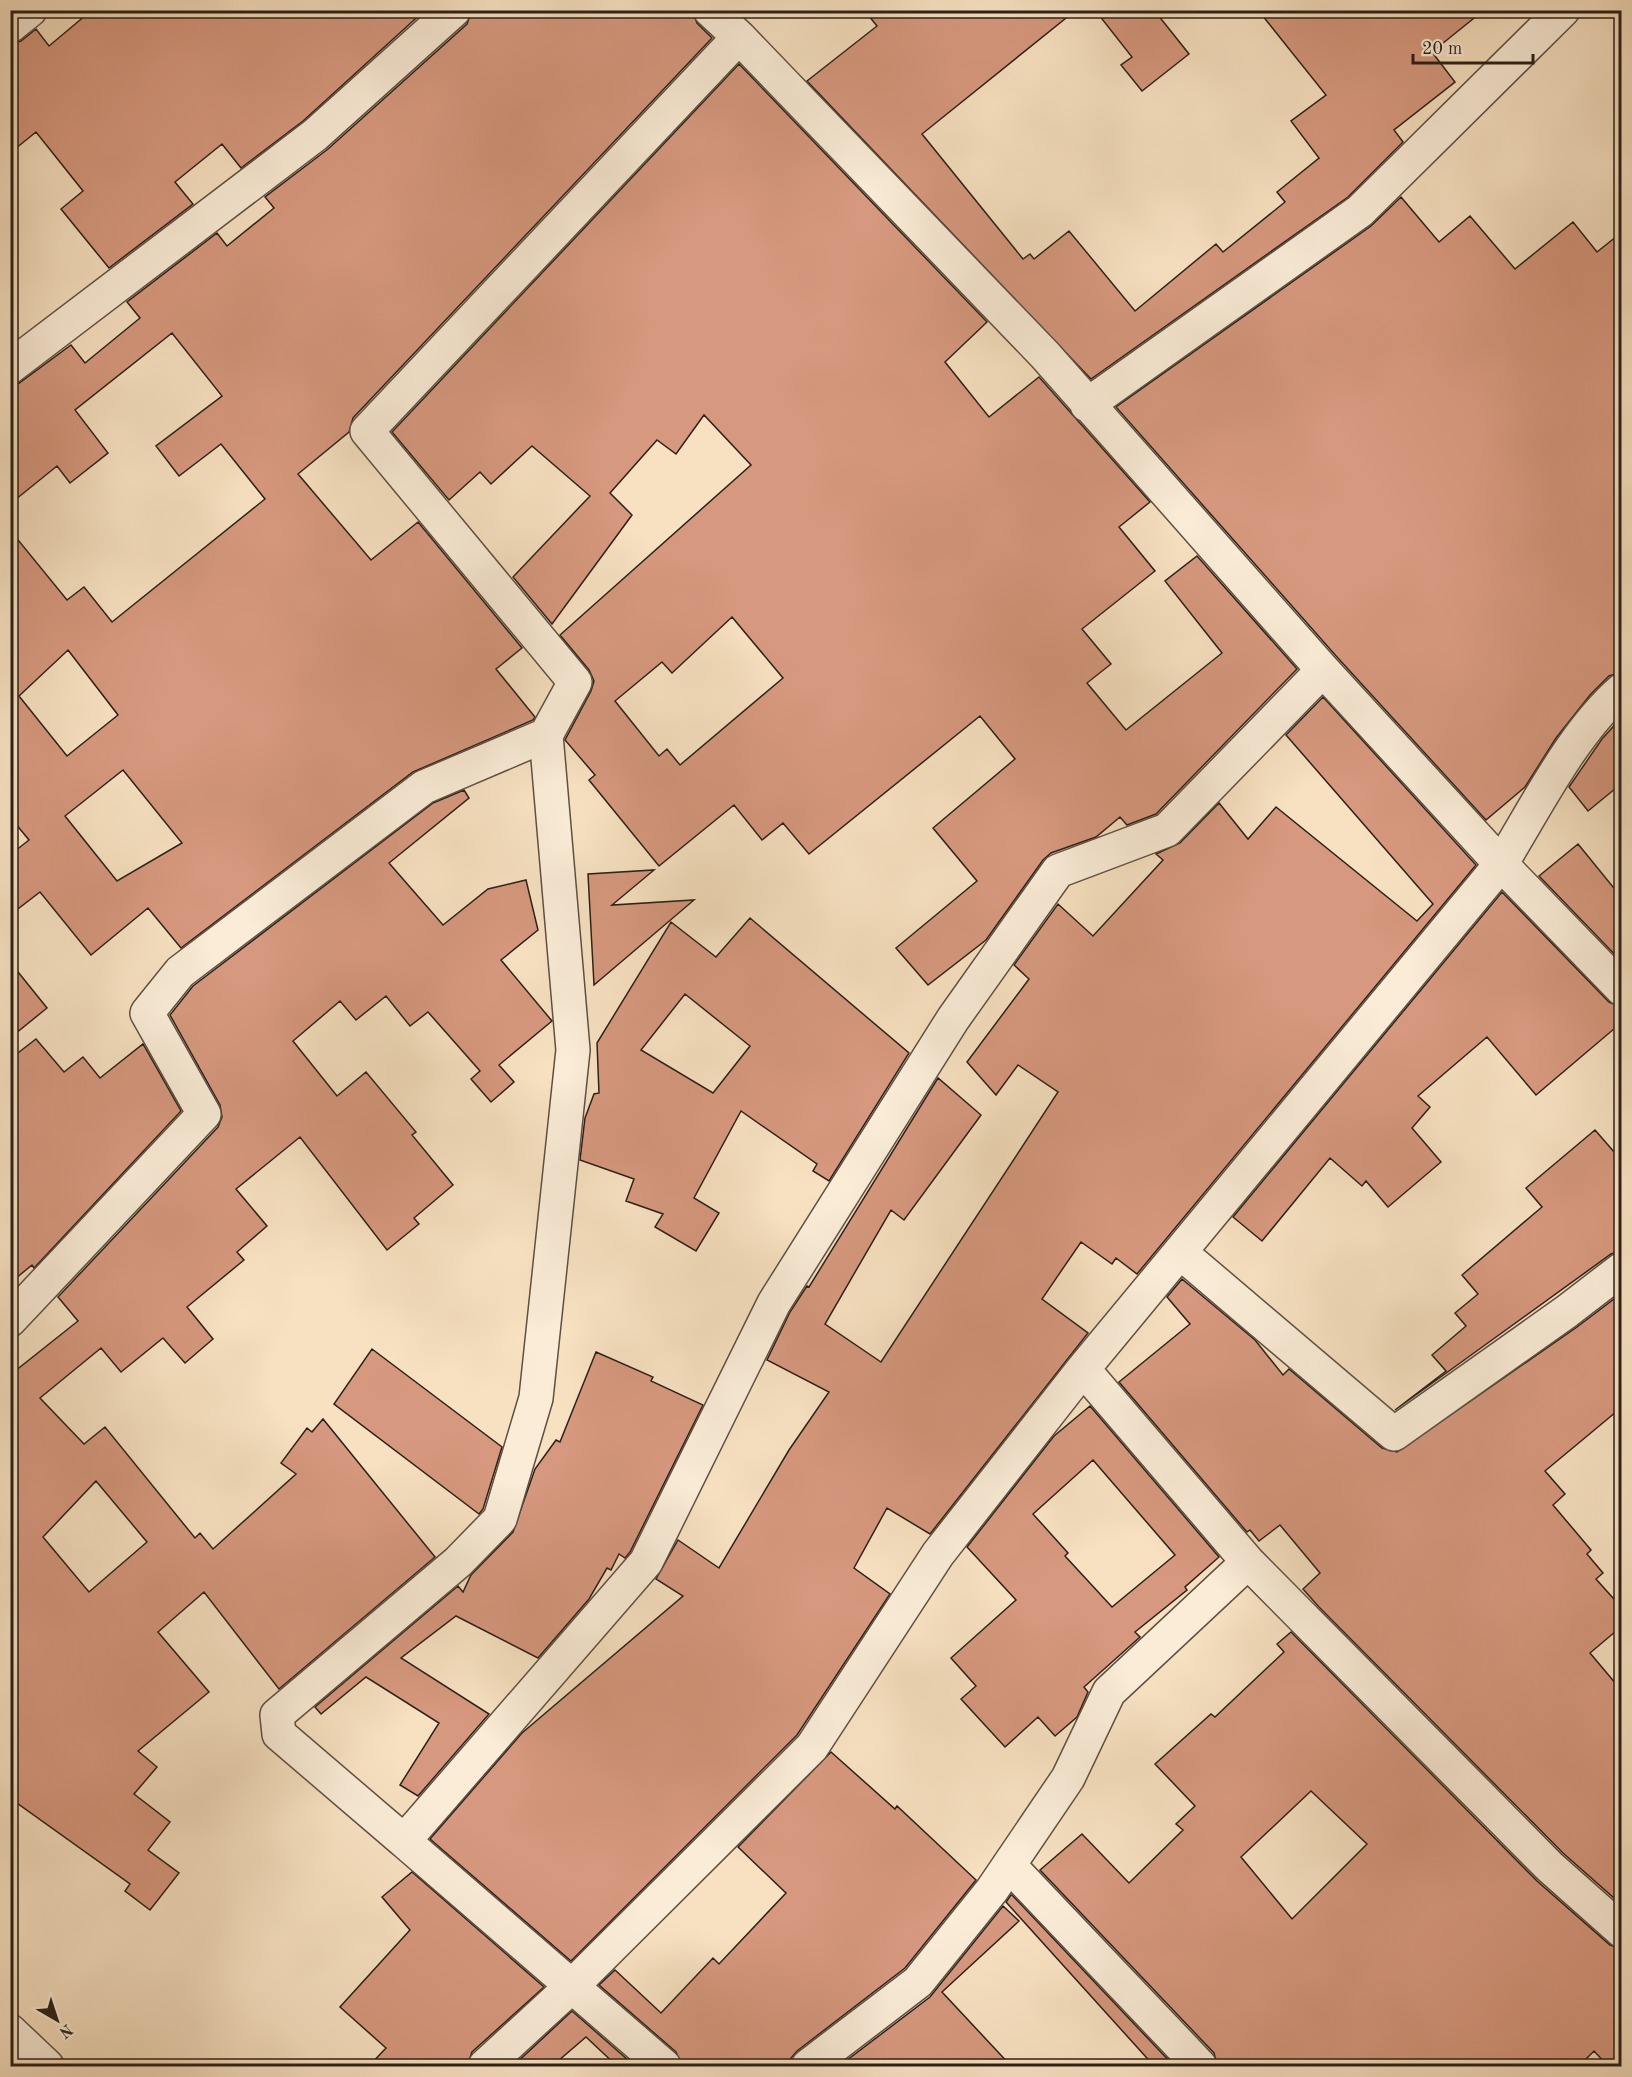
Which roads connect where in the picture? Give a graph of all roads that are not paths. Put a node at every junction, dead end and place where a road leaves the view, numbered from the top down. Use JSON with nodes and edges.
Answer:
{"nodes":[{"id":1,"x":30,"y":10,"type":"edge"},
{"id":2,"x":454,"y":10,"type":"edge"},
{"id":3,"x":710,"y":10,"type":"edge"},
{"id":4,"x":1563,"y":10,"type":"edge"},
{"id":5,"x":10,"y":26,"type":"edge"},
{"id":6,"x":739,"y":37,"type":"junction"},
{"id":7,"x":10,"y":367,"type":"edge"},
{"id":8,"x":1087,"y":405,"type":"junction"},
{"id":9,"x":1323,"y":670,"type":"junction"},
{"id":10,"x":1622,"y":690,"type":"edge"},
{"id":11,"x":546,"y":735,"type":"junction"},
{"id":12,"x":1501,"y":864,"type":"junction"},
{"id":13,"x":1622,"y":989,"type":"edge"},
{"id":14,"x":1181,"y":1253,"type":"junction"},
{"id":15,"x":1622,"y":1269,"type":"edge"},
{"id":16,"x":10,"y":1320,"type":"edge"},
{"id":17,"x":1083,"y":1369,"type":"junction"},
{"id":18,"x":1248,"y":1562,"type":"junction"},
{"id":19,"x":404,"y":1841,"type":"junction"},
{"id":20,"x":1009,"y":1865,"type":"junction"},
{"id":21,"x":1622,"y":1931,"type":"edge"},
{"id":22,"x":572,"y":1986,"type":"junction"},
{"id":23,"x":10,"y":2031,"type":"edge"},
{"id":24,"x":47,"y":2067,"type":"edge"},
{"id":25,"x":485,"y":2067,"type":"edge"},
{"id":26,"x":664,"y":2067,"type":"edge"},
{"id":27,"x":808,"y":2067,"type":"edge"},
{"id":28,"x":1200,"y":2067,"type":"edge"}],
"edges":[{"from":1,"to":5,"type":"street"},
{"from":2,"to":7,"type":"street"},
{"from":3,"to":6,"type":"street"},
{"from":4,"to":8,"type":"street"},
{"from":6,"to":8,"type":"street"},
{"from":6,"to":11,"type":"street"},
{"from":8,"to":9,"type":"street"},
{"from":9,"to":12,"type":"street"},
{"from":9,"to":19,"type":"street"},
{"from":10,"to":12,"type":"street"},
{"from":11,"to":16,"type":"street"},
{"from":11,"to":19,"type":"street"},
{"from":12,"to":13,"type":"street"},
{"from":12,"to":14,"type":"street"},
{"from":14,"to":15,"type":"street"},
{"from":14,"to":17,"type":"street"},
{"from":17,"to":18,"type":"street"},
{"from":17,"to":22,"type":"street"},
{"from":18,"to":20,"type":"street"},
{"from":18,"to":21,"type":"street"},
{"from":19,"to":22,"type":"street"},
{"from":20,"to":27,"type":"street"},
{"from":20,"to":28,"type":"street"},
{"from":22,"to":25,"type":"street"},
{"from":22,"to":26,"type":"street"},
{"from":23,"to":24,"type":"street"}]}
